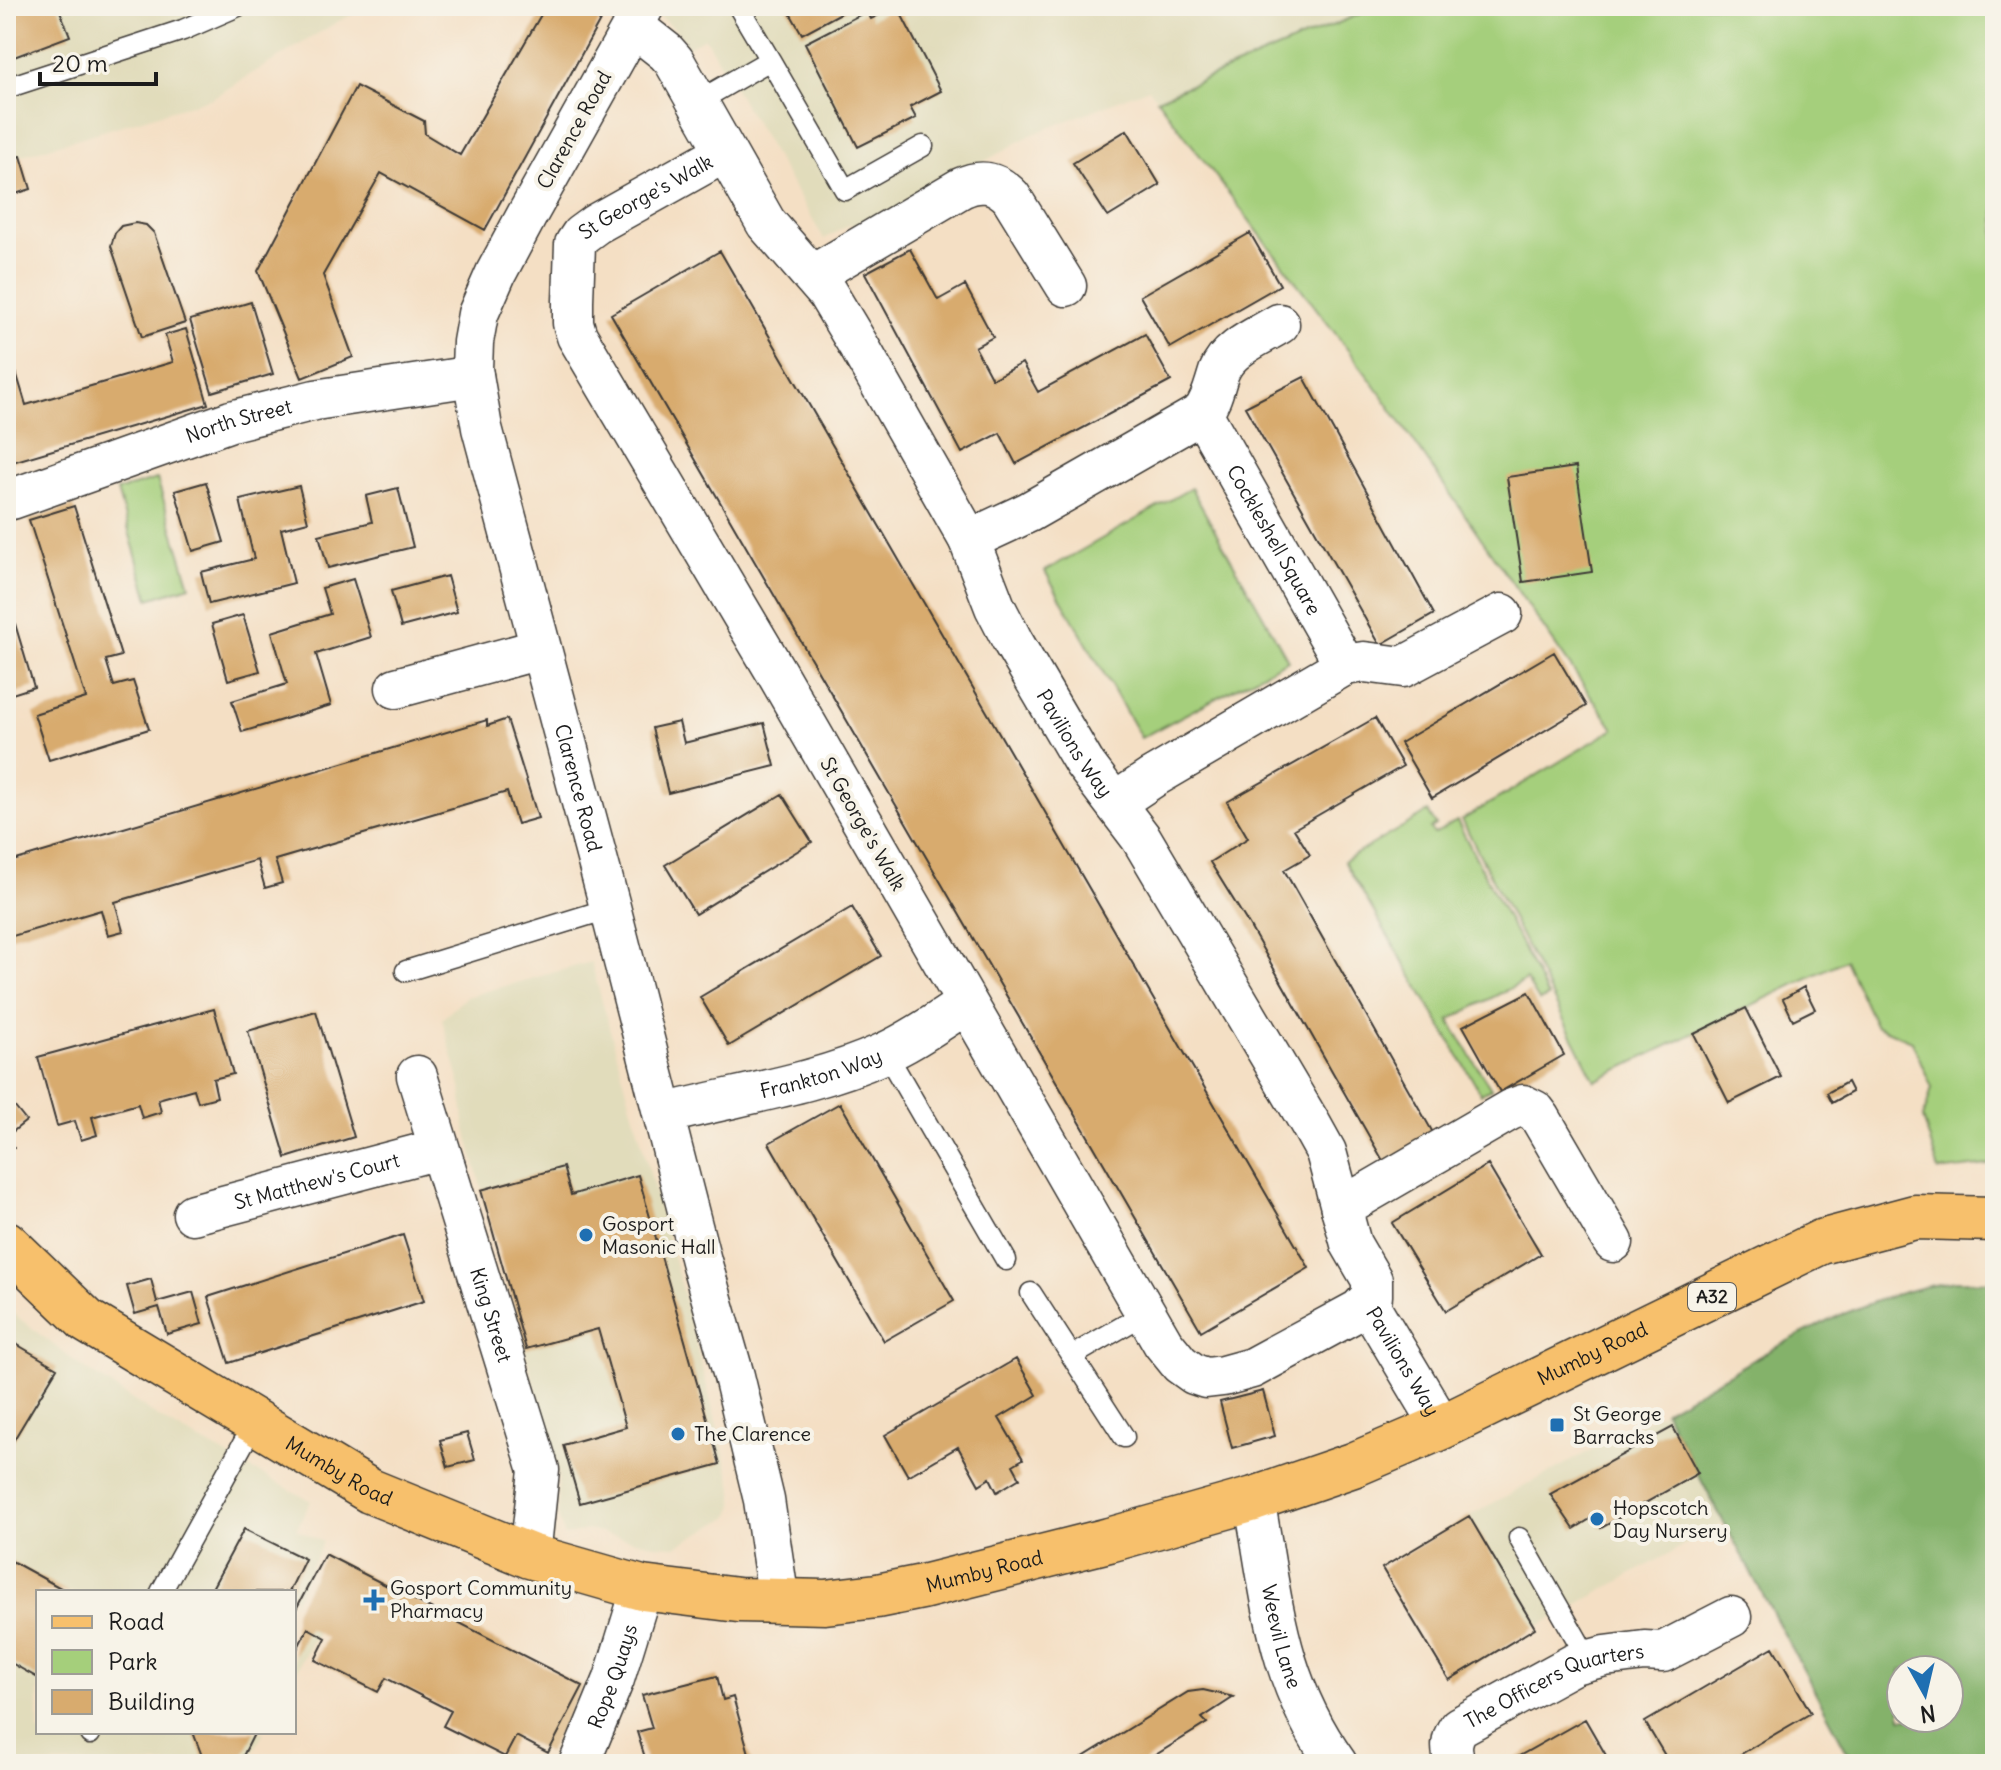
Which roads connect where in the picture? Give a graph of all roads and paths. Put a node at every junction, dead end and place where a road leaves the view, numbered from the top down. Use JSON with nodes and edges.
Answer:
{"nodes":[{"id":1,"x":238,"y":6,"type":"edge"},
{"id":2,"x":738,"y":6,"type":"edge"},
{"id":3,"x":638,"y":16,"type":"edge"},
{"id":4,"x":770,"y":60,"type":"junction"},
{"id":5,"x":6,"y":88,"type":"edge"},
{"id":6,"x":713,"y":130,"type":"junction"},
{"id":7,"x":923,"y":146,"type":"dead end"},
{"id":8,"x":813,"y":275,"type":"junction"},
{"id":9,"x":1066,"y":286,"type":"dead end"},
{"id":10,"x":1279,"y":324,"type":"dead end"},
{"id":11,"x":473,"y":376,"type":"junction"},
{"id":12,"x":1202,"y":413,"type":"junction"},
{"id":13,"x":12,"y":499,"type":"dead end"},
{"id":14,"x":969,"y":540,"type":"junction"},
{"id":15,"x":1502,"y":614,"type":"dead end"},
{"id":16,"x":540,"y":649,"type":"junction"},
{"id":17,"x":1345,"y":665,"type":"junction"},
{"id":18,"x":396,"y":688,"type":"dead end"},
{"id":19,"x":1116,"y":802,"type":"junction"},
{"id":20,"x":611,"y":908,"type":"junction"},
{"id":21,"x":406,"y":971,"type":"dead end"},
{"id":22,"x":966,"y":1004,"type":"junction"},
{"id":23,"x":886,"y":1053,"type":"junction"},
{"id":24,"x":417,"y":1076,"type":"dead end"},
{"id":25,"x":664,"y":1114,"type":"junction"},
{"id":26,"x":439,"y":1149,"type":"junction"},
{"id":27,"x":1341,"y":1208,"type":"junction"},
{"id":28,"x":193,"y":1214,"type":"dead end"},
{"id":29,"x":1995,"y":1219,"type":"edge"},
{"id":30,"x":1613,"y":1242,"type":"dead end"},
{"id":31,"x":6,"y":1243,"type":"edge"},
{"id":32,"x":1006,"y":1260,"type":"dead end"},
{"id":33,"x":1031,"y":1293,"type":"dead end"},
{"id":34,"x":1368,"y":1303,"type":"junction"},
{"id":35,"x":1146,"y":1313,"type":"junction"},
{"id":36,"x":1072,"y":1356,"type":"junction"},
{"id":37,"x":255,"y":1422,"type":"junction"},
{"id":38,"x":1442,"y":1427,"type":"junction"},
{"id":39,"x":1124,"y":1437,"type":"dead end"},
{"id":40,"x":1254,"y":1499,"type":"junction"},
{"id":41,"x":1519,"y":1538,"type":"dead end"},
{"id":42,"x":530,"y":1556,"type":"junction"},
{"id":43,"x":642,"y":1588,"type":"junction"},
{"id":44,"x":162,"y":1590,"type":"edge"},
{"id":45,"x":779,"y":1602,"type":"junction"},
{"id":46,"x":1731,"y":1617,"type":"dead end"},
{"id":47,"x":1588,"y":1659,"type":"junction"},
{"id":48,"x":579,"y":1764,"type":"edge"},
{"id":49,"x":1337,"y":1764,"type":"edge"},
{"id":50,"x":1455,"y":1764,"type":"edge"}],
"edges":[{"from":1,"to":5,"type":"lane"},
{"from":2,"to":4,"type":"lane"},
{"from":3,"to":6,"type":"street","name":"Pavilions Way"},
{"from":3,"to":11,"type":"street","name":"Clarence Road"},
{"from":4,"to":6,"type":"lane"},
{"from":4,"to":7,"type":"lane"},
{"from":6,"to":8,"type":"street","name":"Pavilions Way"},
{"from":6,"to":22,"type":"street","name":"St George's Walk"},
{"from":8,"to":9,"type":"street"},
{"from":8,"to":14,"type":"street","name":"Pavilions Way"},
{"from":10,"to":12,"type":"street"},
{"from":11,"to":13,"type":"street","name":"North Street"},
{"from":11,"to":16,"type":"street","name":"Clarence Road"},
{"from":12,"to":14,"type":"street"},
{"from":12,"to":17,"type":"street","name":"Cockleshell Square"},
{"from":14,"to":19,"type":"street","name":"Pavilions Way"},
{"from":15,"to":17,"type":"street"},
{"from":16,"to":18,"type":"street"},
{"from":16,"to":20,"type":"street","name":"Clarence Road"},
{"from":17,"to":19,"type":"street"},
{"from":19,"to":27,"type":"street","name":"Pavilions Way"},
{"from":20,"to":21,"type":"lane"},
{"from":20,"to":25,"type":"street","name":"Clarence Road"},
{"from":22,"to":23,"type":"street","name":"Frankton Way"},
{"from":22,"to":35,"type":"street","name":"St George's Walk"},
{"from":23,"to":25,"type":"street","name":"Frankton Way"},
{"from":23,"to":32,"type":"lane"},
{"from":24,"to":26,"type":"street","name":"King Street"},
{"from":25,"to":45,"type":"street","name":"Clarence Road"},
{"from":26,"to":28,"type":"street","name":"St Matthew's Court"},
{"from":26,"to":42,"type":"street","name":"King Street"},
{"from":27,"to":30,"type":"street"},
{"from":27,"to":34,"type":"street","name":"Pavilions Way"},
{"from":29,"to":38,"type":"main road","name":"Mumby Road","number":"A32"},
{"from":31,"to":37,"type":"main road","name":"Mumby Road","number":"A32"},
{"from":33,"to":36,"type":"lane"},
{"from":34,"to":35,"type":"street","name":"St George's Walk"},
{"from":34,"to":38,"type":"street","name":"Pavilions Way"},
{"from":35,"to":36,"type":"lane"},
{"from":36,"to":39,"type":"lane"},
{"from":37,"to":42,"type":"main road","name":"Mumby Road","number":"A32"},
{"from":37,"to":44,"type":"lane"},
{"from":38,"to":40,"type":"main road","name":"Mumby Road","number":"A32"},
{"from":40,"to":45,"type":"main road","name":"Mumby Road","number":"A32"},
{"from":40,"to":49,"type":"street","name":"Weevil Lane"},
{"from":41,"to":47,"type":"lane"},
{"from":42,"to":43,"type":"main road","name":"Mumby Road","number":"A32"},
{"from":43,"to":45,"type":"main road","name":"Mumby Road","number":"A32"},
{"from":43,"to":48,"type":"street","name":"Rope Quays"},
{"from":46,"to":47,"type":"street","name":"The Officers Quarters"},
{"from":47,"to":50,"type":"street","name":"The Officers Quarters"}]}
